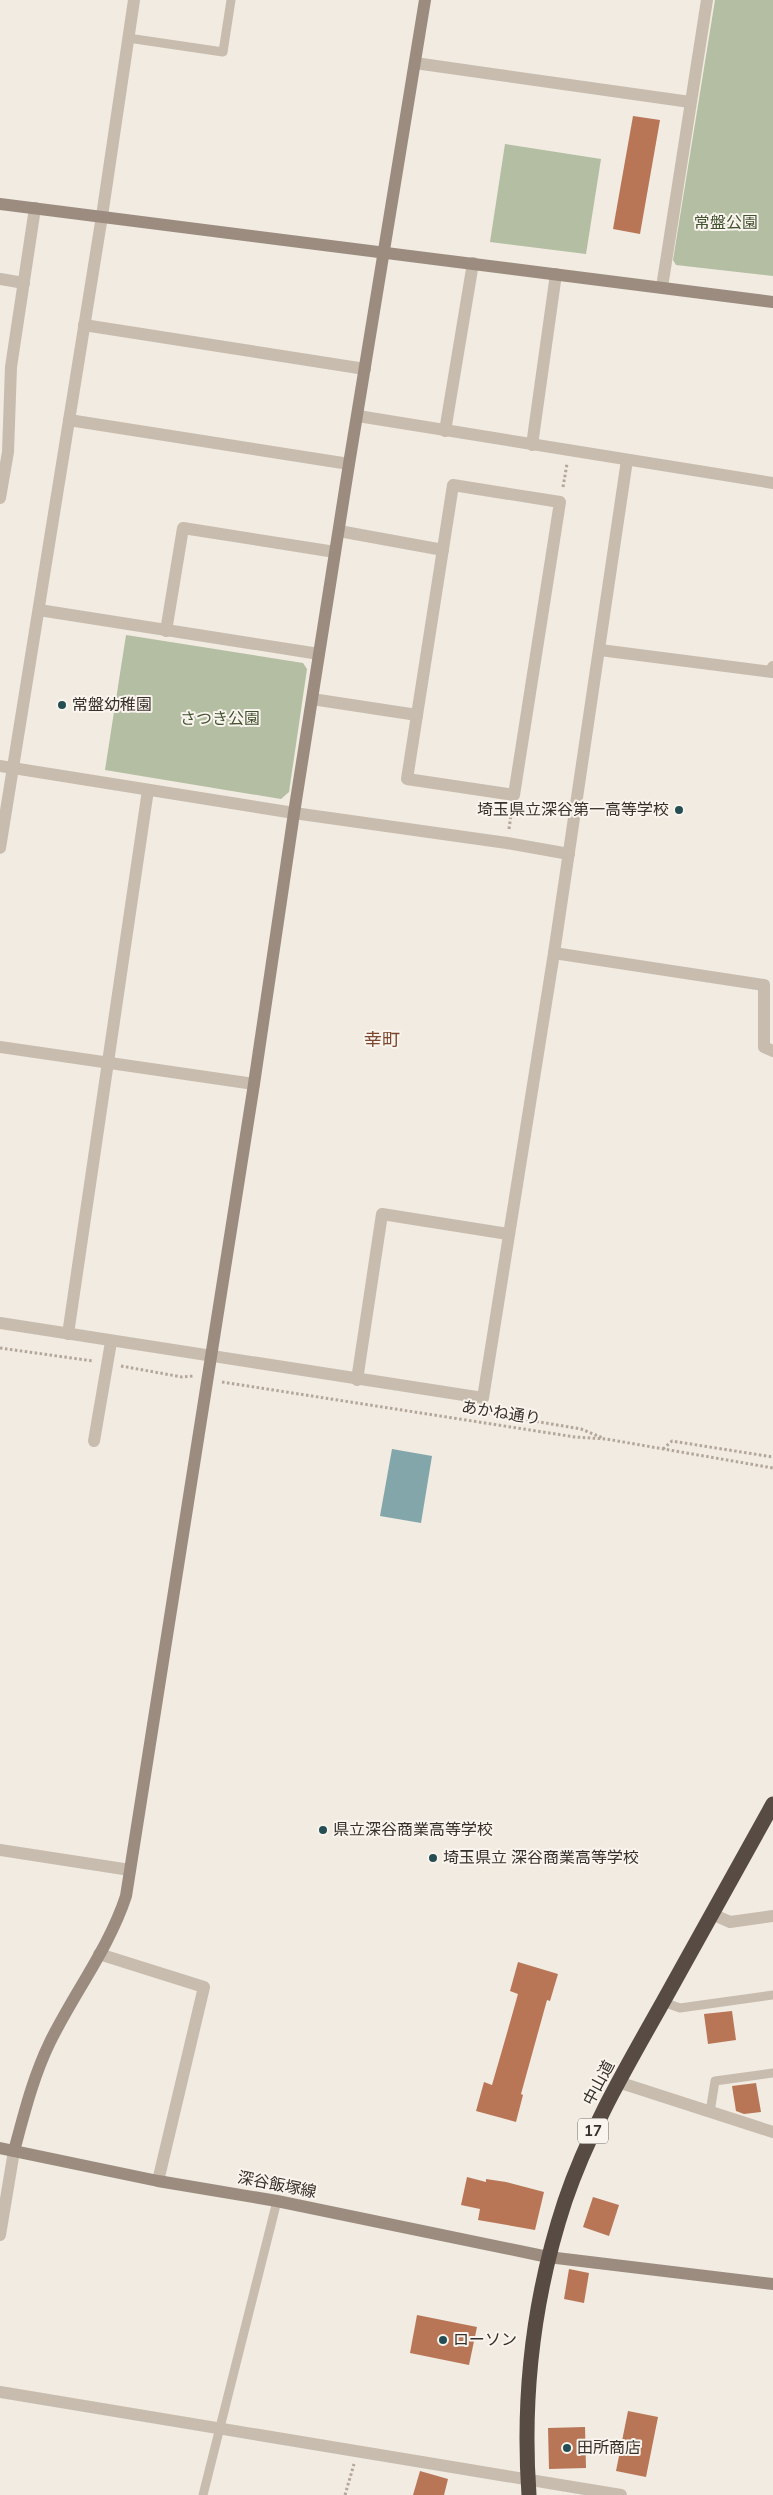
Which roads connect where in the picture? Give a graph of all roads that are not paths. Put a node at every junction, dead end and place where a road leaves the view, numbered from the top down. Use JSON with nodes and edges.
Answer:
{"nodes":[{"id":1,"x":134,"y":0,"type":"edge"},
{"id":2,"x":231,"y":0,"type":"edge"},
{"id":3,"x":425,"y":0,"type":"edge"},
{"id":4,"x":707,"y":0,"type":"edge"},
{"id":5,"x":128,"y":38,"type":"junction"},
{"id":6,"x":415,"y":63,"type":"junction"},
{"id":7,"x":690,"y":102,"type":"junction"},
{"id":8,"x":0,"y":204,"type":"edge"},
{"id":9,"x":35,"y":208,"type":"junction"},
{"id":10,"x":102,"y":216,"type":"junction"},
{"id":11,"x":383,"y":252,"type":"junction"},
{"id":12,"x":473,"y":263,"type":"junction"},
{"id":13,"x":556,"y":274,"type":"junction"},
{"id":14,"x":0,"y":279,"type":"edge"},
{"id":15,"x":24,"y":283,"type":"junction"},
{"id":16,"x":662,"y":287,"type":"junction"},
{"id":17,"x":773,"y":302,"type":"edge"},
{"id":18,"x":84,"y":325,"type":"junction"},
{"id":19,"x":6,"y":366,"type":"edge"},
{"id":20,"x":365,"y":369,"type":"junction"},
{"id":21,"x":358,"y":416,"type":"junction"},
{"id":22,"x":69,"y":420,"type":"junction"},
{"id":23,"x":445,"y":430,"type":"junction"},
{"id":24,"x":532,"y":445,"type":"junction"},
{"id":25,"x":4,"y":451,"type":"edge"},
{"id":26,"x":627,"y":460,"type":"junction"},
{"id":27,"x":349,"y":464,"type":"junction"},
{"id":28,"x":773,"y":482,"type":"edge"},
{"id":29,"x":0,"y":498,"type":"edge"},
{"id":30,"x":339,"y":531,"type":"junction"},
{"id":31,"x":443,"y":550,"type":"junction"},
{"id":32,"x":335,"y":552,"type":"junction"},
{"id":33,"x":38,"y":610,"type":"junction"},
{"id":34,"x":166,"y":631,"type":"junction"},
{"id":35,"x":600,"y":650,"type":"junction"},
{"id":36,"x":319,"y":654,"type":"junction"},
{"id":37,"x":773,"y":667,"type":"edge"},
{"id":38,"x":312,"y":699,"type":"junction"},
{"id":39,"x":417,"y":715,"type":"junction"},
{"id":40,"x":0,"y":766,"type":"edge"},
{"id":41,"x":13,"y":768,"type":"junction"},
{"id":42,"x":148,"y":790,"type":"junction"},
{"id":43,"x":294,"y":813,"type":"junction"},
{"id":44,"x":0,"y":848,"type":"edge"},
{"id":45,"x":569,"y":854,"type":"junction"},
{"id":46,"x":554,"y":953,"type":"junction"},
{"id":47,"x":0,"y":1047,"type":"edge"},
{"id":48,"x":773,"y":1051,"type":"edge"},
{"id":49,"x":107,"y":1062,"type":"junction"},
{"id":50,"x":254,"y":1084,"type":"junction"},
{"id":51,"x":508,"y":1234,"type":"junction"},
{"id":52,"x":0,"y":1323,"type":"edge"},
{"id":53,"x":68,"y":1334,"type":"junction"},
{"id":54,"x":111,"y":1342,"type":"junction"},
{"id":55,"x":211,"y":1357,"type":"junction"},
{"id":56,"x":357,"y":1380,"type":"junction"},
{"id":57,"x":94,"y":1441,"type":"dead end"},
{"id":58,"x":773,"y":1804,"type":"edge"},
{"id":59,"x":0,"y":1850,"type":"edge"},
{"id":60,"x":130,"y":1870,"type":"junction"},
{"id":61,"x":712,"y":1914,"type":"junction"},
{"id":62,"x":773,"y":1916,"type":"edge"},
{"id":63,"x":99,"y":1954,"type":"junction"},
{"id":64,"x":773,"y":1995,"type":"edge"},
{"id":65,"x":663,"y":2002,"type":"junction"},
{"id":66,"x":773,"y":2073,"type":"edge"},
{"id":67,"x":618,"y":2082,"type":"junction"},
{"id":68,"x":710,"y":2112,"type":"junction"},
{"id":69,"x":773,"y":2132,"type":"edge"},
{"id":70,"x":0,"y":2148,"type":"edge"},
{"id":71,"x":14,"y":2151,"type":"junction"},
{"id":72,"x":158,"y":2181,"type":"junction"},
{"id":73,"x":277,"y":2201,"type":"junction"},
{"id":74,"x":0,"y":2235,"type":"edge"},
{"id":75,"x":548,"y":2257,"type":"junction"},
{"id":76,"x":773,"y":2284,"type":"edge"},
{"id":77,"x":0,"y":2392,"type":"edge"},
{"id":78,"x":220,"y":2428,"type":"junction"},
{"id":79,"x":529,"y":2488,"type":"edge"},
{"id":80,"x":203,"y":2495,"type":"edge"},
{"id":81,"x":621,"y":2495,"type":"edge"}],
"edges":[{"from":1,"to":5,"type":"street"},
{"from":2,"to":5,"type":"lane"},
{"from":3,"to":6,"type":"street"},
{"from":4,"to":7,"type":"street"},
{"from":5,"to":10,"type":"street"},
{"from":6,"to":7,"type":"street"},
{"from":6,"to":11,"type":"street"},
{"from":7,"to":16,"type":"street"},
{"from":8,"to":9,"type":"street"},
{"from":9,"to":10,"type":"street"},
{"from":9,"to":15,"type":"street"},
{"from":10,"to":11,"type":"street"},
{"from":10,"to":18,"type":"street"},
{"from":11,"to":12,"type":"street"},
{"from":11,"to":20,"type":"street"},
{"from":12,"to":13,"type":"street"},
{"from":12,"to":23,"type":"street"},
{"from":13,"to":16,"type":"street"},
{"from":13,"to":24,"type":"street"},
{"from":14,"to":15,"type":"street"},
{"from":15,"to":19,"type":"street"},
{"from":16,"to":17,"type":"street"},
{"from":18,"to":20,"type":"street"},
{"from":18,"to":22,"type":"street"},
{"from":19,"to":25,"type":"street"},
{"from":20,"to":21,"type":"street"},
{"from":21,"to":23,"type":"street"},
{"from":21,"to":27,"type":"street"},
{"from":22,"to":27,"type":"street"},
{"from":22,"to":33,"type":"street"},
{"from":23,"to":24,"type":"street"},
{"from":24,"to":26,"type":"street"},
{"from":25,"to":29,"type":"street"},
{"from":26,"to":28,"type":"street"},
{"from":26,"to":35,"type":"street"},
{"from":27,"to":30,"type":"street"},
{"from":30,"to":31,"type":"street"},
{"from":30,"to":32,"type":"street"},
{"from":31,"to":39,"type":"street"},
{"from":31,"to":39,"type":"street"},
{"from":32,"to":34,"type":"street"},
{"from":32,"to":36,"type":"street"},
{"from":33,"to":34,"type":"street"},
{"from":33,"to":41,"type":"street"},
{"from":34,"to":36,"type":"street"},
{"from":35,"to":37,"type":"street"},
{"from":35,"to":45,"type":"street"},
{"from":36,"to":38,"type":"street"},
{"from":38,"to":39,"type":"street"},
{"from":38,"to":43,"type":"street"},
{"from":40,"to":41,"type":"street"},
{"from":41,"to":42,"type":"street"},
{"from":41,"to":44,"type":"street"},
{"from":42,"to":43,"type":"street"},
{"from":42,"to":49,"type":"street"},
{"from":43,"to":45,"type":"street"},
{"from":43,"to":50,"type":"street"},
{"from":45,"to":46,"type":"street"},
{"from":46,"to":48,"type":"street"},
{"from":46,"to":51,"type":"street"},
{"from":47,"to":49,"type":"street"},
{"from":49,"to":50,"type":"street"},
{"from":49,"to":53,"type":"street"},
{"from":50,"to":55,"type":"street"},
{"from":51,"to":56,"type":"street"},
{"from":51,"to":56,"type":"street"},
{"from":52,"to":53,"type":"street"},
{"from":53,"to":54,"type":"street"},
{"from":54,"to":55,"type":"street"},
{"from":54,"to":57,"type":"street"},
{"from":55,"to":56,"type":"street"},
{"from":55,"to":60,"type":"street"},
{"from":58,"to":61,"type":"highway","name":"中山道","number":"17"},
{"from":59,"to":60,"type":"street"},
{"from":60,"to":63,"type":"street"},
{"from":61,"to":62,"type":"street"},
{"from":61,"to":65,"type":"highway","name":"中山道","number":"17"},
{"from":63,"to":71,"type":"street"},
{"from":63,"to":72,"type":"street"},
{"from":64,"to":65,"type":"lane"},
{"from":65,"to":67,"type":"highway","name":"中山道","number":"17"},
{"from":66,"to":68,"type":"lane"},
{"from":67,"to":68,"type":"street"},
{"from":67,"to":75,"type":"highway","name":"中山道","number":"17"},
{"from":68,"to":69,"type":"street"},
{"from":70,"to":71,"type":"street","name":"深谷飯塚線"},
{"from":71,"to":72,"type":"street","name":"深谷飯塚線"},
{"from":71,"to":74,"type":"street"},
{"from":72,"to":73,"type":"street","name":"深谷飯塚線"},
{"from":73,"to":75,"type":"street","name":"深谷飯塚線"},
{"from":73,"to":78,"type":"lane"},
{"from":75,"to":76,"type":"street","name":"深谷飯塚線"},
{"from":75,"to":79,"type":"highway","name":"中山道","number":"17"},
{"from":77,"to":78,"type":"street"},
{"from":78,"to":79,"type":"street"},
{"from":78,"to":80,"type":"lane"},
{"from":79,"to":81,"type":"street"}]}
